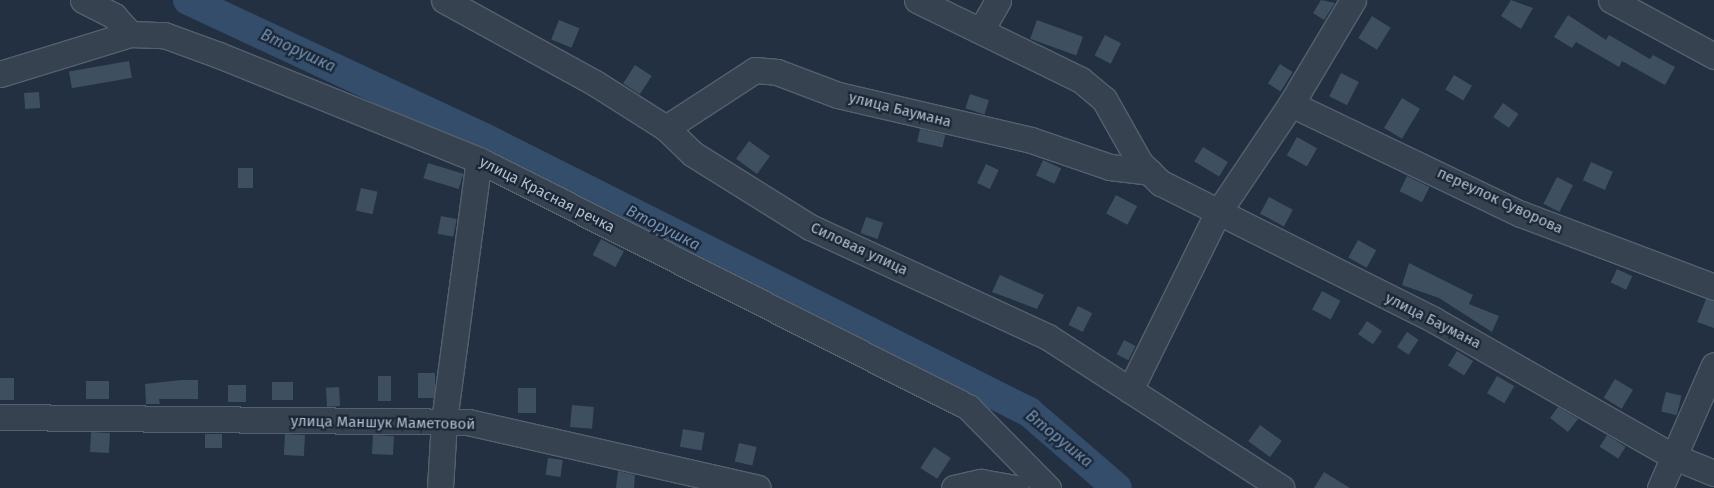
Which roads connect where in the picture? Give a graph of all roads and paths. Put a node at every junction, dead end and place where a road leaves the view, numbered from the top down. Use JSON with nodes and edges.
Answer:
{"nodes":[{"id":1,"x":83,"y":0,"type":"edge"},
{"id":2,"x":444,"y":0,"type":"edge"},
{"id":3,"x":917,"y":0,"type":"edge"},
{"id":4,"x":998,"y":0,"type":"edge"},
{"id":5,"x":1353,"y":0,"type":"edge"},
{"id":6,"x":1611,"y":0,"type":"edge"},
{"id":7,"x":981,"y":30,"type":"junction"},
{"id":8,"x":130,"y":34,"type":"junction"},
{"id":9,"x":1714,"y":56,"type":"edge"},
{"id":10,"x":0,"y":74,"type":"edge"},
{"id":11,"x":1291,"y":104,"type":"junction"},
{"id":12,"x":666,"y":128,"type":"junction"},
{"id":13,"x":479,"y":160,"type":"junction"},
{"id":14,"x":1150,"y":172,"type":"junction"},
{"id":15,"x":1217,"y":214,"type":"junction"},
{"id":16,"x":1714,"y":287,"type":"edge"},
{"id":17,"x":1714,"y":365,"type":"edge"},
{"id":18,"x":1130,"y":390,"type":"junction"},
{"id":19,"x":0,"y":417,"type":"edge"},
{"id":20,"x":444,"y":421,"type":"junction"},
{"id":21,"x":1672,"y":456,"type":"junction"},
{"id":22,"x":1714,"y":473,"type":"edge"},
{"id":23,"x":440,"y":488,"type":"edge"},
{"id":24,"x":758,"y":488,"type":"edge"},
{"id":25,"x":954,"y":488,"type":"edge"},
{"id":26,"x":1015,"y":488,"type":"edge"},
{"id":27,"x":1048,"y":488,"type":"edge"},
{"id":28,"x":1281,"y":488,"type":"edge"},
{"id":29,"x":1660,"y":488,"type":"edge"}],
"edges":[{"from":1,"to":8,"type":"street"},
{"from":2,"to":12,"type":"street","name":"Силовая улица"},
{"from":3,"to":7,"type":"street","name":"улица Баумана"},
{"from":4,"to":7,"type":"street"},
{"from":5,"to":11,"type":"street"},
{"from":6,"to":9,"type":"street"},
{"from":7,"to":14,"type":"street","name":"улица Баумана"},
{"from":8,"to":10,"type":"street","name":"улица Красная речка"},
{"from":8,"to":13,"type":"street","name":"улица Красная речка"},
{"from":11,"to":15,"type":"street"},
{"from":11,"to":16,"type":"street","name":"переулок Суворова"},
{"from":12,"to":14,"type":"street","name":"улица Баумана"},
{"from":12,"to":18,"type":"street","name":"Силовая улица"},
{"from":13,"to":20,"type":"street"},
{"from":13,"to":27,"type":"street","name":"улица Красная речка"},
{"from":14,"to":15,"type":"street","name":"улица Баумана"},
{"from":15,"to":18,"type":"street"},
{"from":15,"to":21,"type":"street","name":"улица Баумана"},
{"from":17,"to":21,"type":"street"},
{"from":18,"to":28,"type":"street","name":"Силовая улица"},
{"from":19,"to":20,"type":"street","name":"улица Маншук Маметовой"},
{"from":20,"to":23,"type":"street"},
{"from":20,"to":24,"type":"street","name":"улица Маншук Маметовой"},
{"from":21,"to":22,"type":"street","name":"улица Баумана"},
{"from":21,"to":29,"type":"street"},
{"from":25,"to":26,"type":"street"}]}
